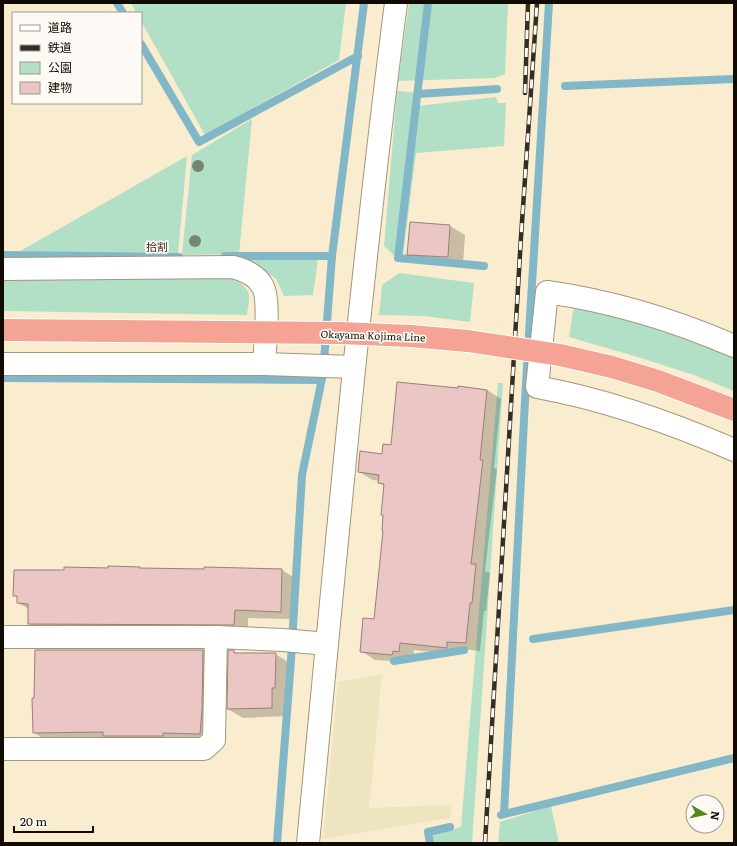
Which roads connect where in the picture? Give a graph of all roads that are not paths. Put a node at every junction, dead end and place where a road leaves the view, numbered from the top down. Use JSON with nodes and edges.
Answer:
{"nodes":[{"id":1,"x":396,"y":3,"type":"edge"},
{"id":2,"x":3,"y":269,"type":"edge"},
{"id":3,"x":3,"y":330,"type":"edge"},
{"id":4,"x":734,"y":346,"type":"edge"},
{"id":5,"x":3,"y":364,"type":"edge"},
{"id":6,"x":264,"y":364,"type":"junction"},
{"id":7,"x":345,"y":366,"type":"junction"},
{"id":8,"x":734,"y":410,"type":"edge"},
{"id":9,"x":734,"y":450,"type":"edge"},
{"id":10,"x":3,"y":637,"type":"edge"},
{"id":11,"x":216,"y":637,"type":"junction"},
{"id":12,"x":327,"y":644,"type":"junction"},
{"id":13,"x":3,"y":749,"type":"edge"},
{"id":14,"x":308,"y":843,"type":"edge"}],
"edges":[{"from":1,"to":7,"type":"street"},
{"from":2,"to":6,"type":"street"},
{"from":3,"to":8,"type":"main road","name":"Okayama Kojima Line","bridge":true},
{"from":4,"to":9,"type":"street"},
{"from":5,"to":6,"type":"street"},
{"from":6,"to":7,"type":"street"},
{"from":7,"to":12,"type":"street"},
{"from":10,"to":11,"type":"street"},
{"from":11,"to":12,"type":"street"},
{"from":11,"to":13,"type":"street"},
{"from":12,"to":14,"type":"street"}]}
